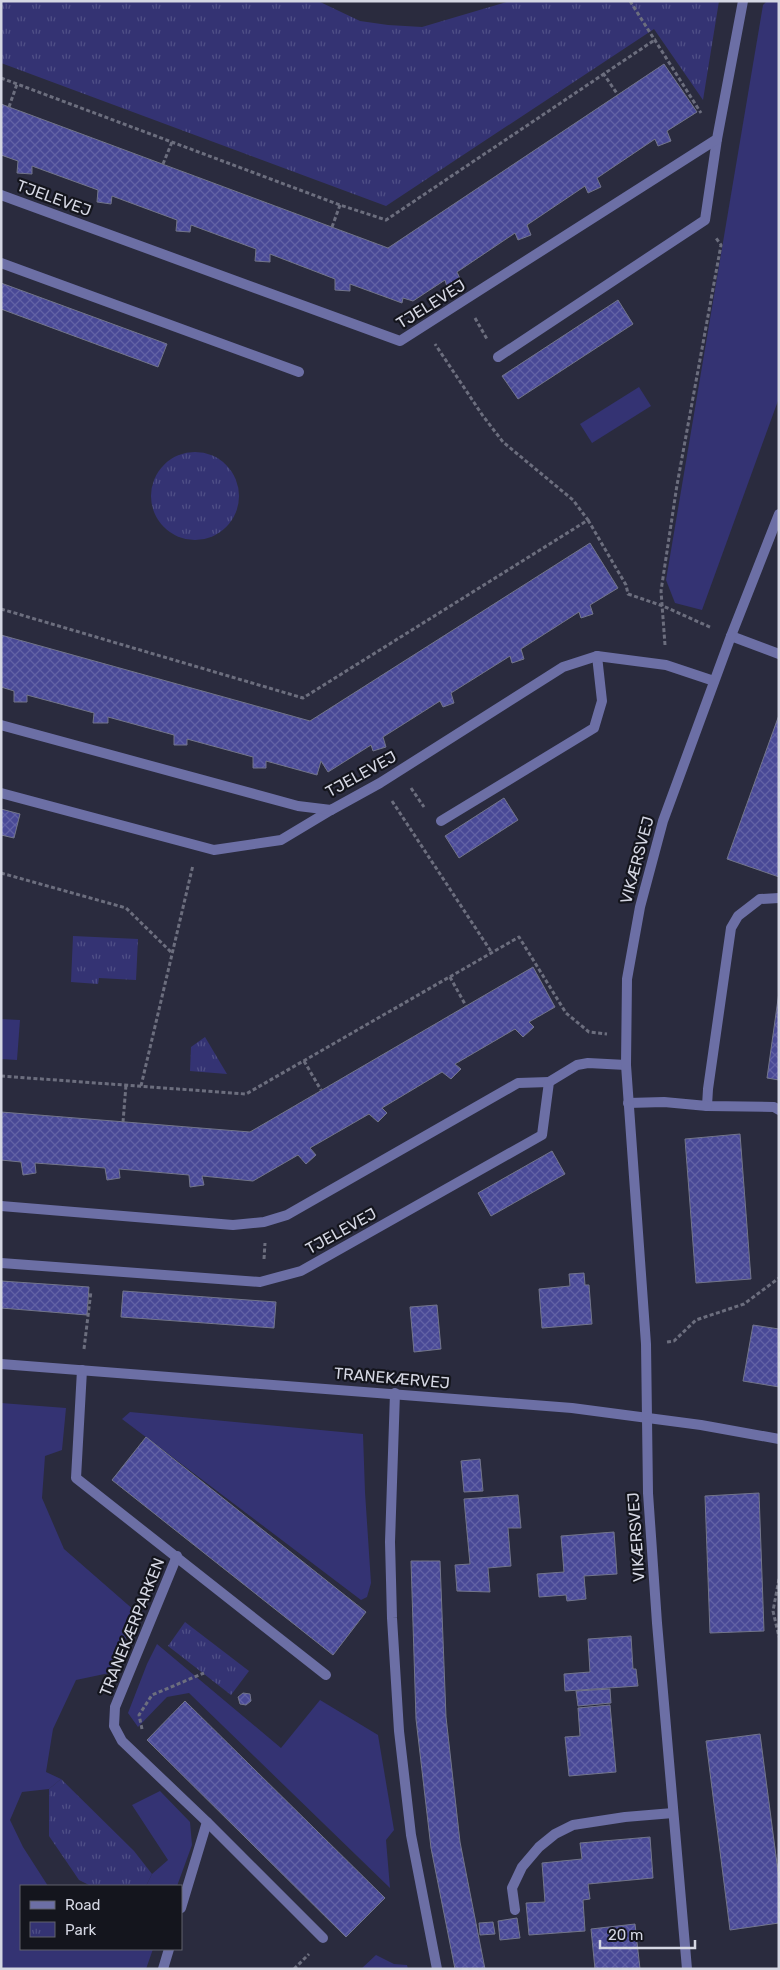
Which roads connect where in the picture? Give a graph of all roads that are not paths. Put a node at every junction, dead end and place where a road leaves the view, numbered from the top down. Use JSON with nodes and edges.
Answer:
{"nodes":[{"id":1,"x":742,"y":1,"type":"edge"},
{"id":2,"x":717,"y":139,"type":"junction"},
{"id":3,"x":1,"y":195,"type":"edge"},
{"id":4,"x":1,"y":263,"type":"edge"},
{"id":5,"x":498,"y":357,"type":"road end"},
{"id":6,"x":299,"y":372,"type":"dead end"},
{"id":7,"x":779,"y":514,"type":"edge"},
{"id":8,"x":731,"y":636,"type":"junction"},
{"id":9,"x":779,"y":654,"type":"edge"},
{"id":10,"x":597,"y":656,"type":"junction"},
{"id":11,"x":714,"y":680,"type":"junction"},
{"id":12,"x":1,"y":725,"type":"edge"},
{"id":13,"x":1,"y":793,"type":"edge"},
{"id":14,"x":331,"y":810,"type":"junction"},
{"id":15,"x":441,"y":821,"type":"road end"},
{"id":16,"x":779,"y":898,"type":"edge"},
{"id":17,"x":626,"y":1065,"type":"junction"},
{"id":18,"x":549,"y":1082,"type":"junction"},
{"id":19,"x":628,"y":1103,"type":"junction"},
{"id":20,"x":707,"y":1106,"type":"junction"},
{"id":21,"x":779,"y":1110,"type":"edge"},
{"id":22,"x":1,"y":1206,"type":"edge"},
{"id":23,"x":1,"y":1263,"type":"edge"},
{"id":24,"x":1,"y":1364,"type":"edge"},
{"id":25,"x":82,"y":1370,"type":"junction"},
{"id":26,"x":395,"y":1393,"type":"junction"},
{"id":27,"x":646,"y":1418,"type":"junction"},
{"id":28,"x":779,"y":1439,"type":"edge"},
{"id":29,"x":177,"y":1556,"type":"junction"},
{"id":30,"x":326,"y":1675,"type":"dead end"},
{"id":31,"x":674,"y":1813,"type":"junction"},
{"id":32,"x":207,"y":1822,"type":"junction"},
{"id":33,"x":182,"y":1905,"type":"edge"},
{"id":34,"x":515,"y":1910,"type":"dead end"},
{"id":35,"x":323,"y":1938,"type":"dead end"},
{"id":36,"x":169,"y":1950,"type":"edge"},
{"id":37,"x":163,"y":1969,"type":"edge"},
{"id":38,"x":437,"y":1969,"type":"edge"},
{"id":39,"x":687,"y":1969,"type":"edge"}],
"edges":[{"from":1,"to":2,"type":"street"},
{"from":2,"to":3,"type":"street","name":"TJELEVEJ"},
{"from":2,"to":5,"type":"street"},
{"from":4,"to":6,"type":"street"},
{"from":7,"to":8,"type":"street","name":"VIKÆRSVEJ"},
{"from":8,"to":9,"type":"street"},
{"from":8,"to":11,"type":"street","name":"VIKÆRSVEJ"},
{"from":10,"to":11,"type":"street","name":"TJELEVEJ"},
{"from":10,"to":14,"type":"street","name":"TJELEVEJ"},
{"from":10,"to":15,"type":"street"},
{"from":11,"to":17,"type":"street","name":"VIKÆRSVEJ"},
{"from":12,"to":14,"type":"street","name":"TJELEVEJ"},
{"from":13,"to":14,"type":"street"},
{"from":16,"to":20,"type":"street"},
{"from":17,"to":18,"type":"street"},
{"from":17,"to":19,"type":"street","name":"VIKÆRSVEJ"},
{"from":18,"to":22,"type":"street"},
{"from":18,"to":23,"type":"street","name":"TJELEVEJ"},
{"from":19,"to":20,"type":"street"},
{"from":19,"to":27,"type":"street","name":"VIKÆRSVEJ"},
{"from":20,"to":21,"type":"street"},
{"from":24,"to":25,"type":"street","name":"TRANEKÆRVEJ"},
{"from":25,"to":26,"type":"street","name":"TRANEKÆRVEJ"},
{"from":25,"to":29,"type":"street","name":"TRANEKÆRPARKEN"},
{"from":26,"to":27,"type":"street","name":"TRANEKÆRVEJ"},
{"from":26,"to":38,"type":"street"},
{"from":27,"to":28,"type":"street","name":"TRANEKÆRVEJ"},
{"from":27,"to":31,"type":"street","name":"VIKÆRSVEJ"},
{"from":29,"to":30,"type":"street","name":"TRANEKÆRPARKEN"},
{"from":29,"to":32,"type":"street","name":"TRANEKÆRPARKEN"},
{"from":31,"to":34,"type":"street"},
{"from":31,"to":39,"type":"street","name":"VIKÆRSVEJ"},
{"from":32,"to":33,"type":"street"},
{"from":32,"to":35,"type":"street","name":"TRANEKÆRPARKEN"},
{"from":36,"to":37,"type":"street"}]}
